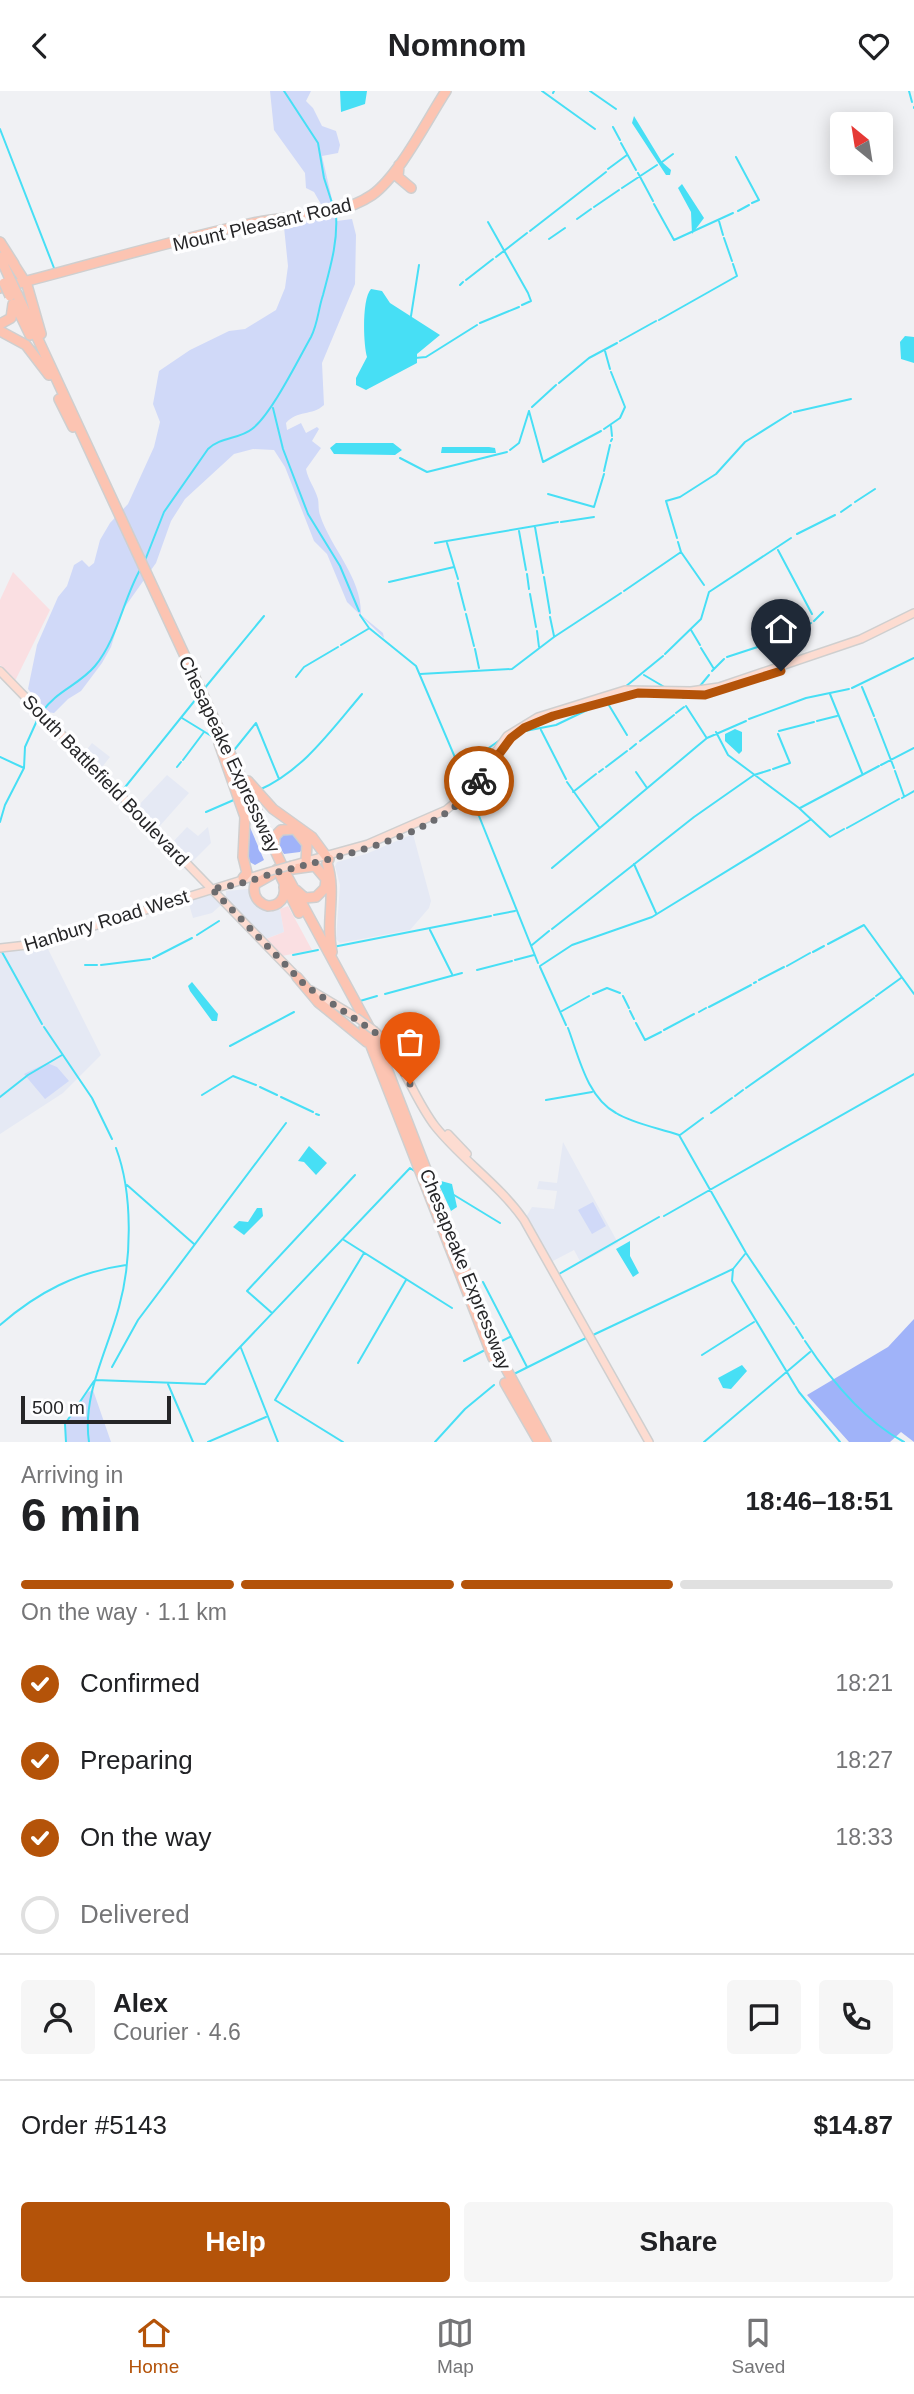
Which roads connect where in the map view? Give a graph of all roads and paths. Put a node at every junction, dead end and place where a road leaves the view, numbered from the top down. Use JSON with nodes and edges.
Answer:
{"nodes":[{"id":1,"x":446,"y":91,"type":"edge"},
{"id":2,"x":401,"y":161,"type":"junction"},
{"id":3,"x":400,"y":181,"type":"dead end"},
{"id":4,"x":411,"y":188,"type":"dead end"},
{"id":5,"x":379,"y":189,"type":"junction"},
{"id":6,"x":0,"y":242,"type":"edge"},
{"id":7,"x":0,"y":257,"type":"edge"},
{"id":8,"x":11,"y":260,"type":"junction"},
{"id":9,"x":108,"y":262,"type":"junction"},
{"id":10,"x":47,"y":276,"type":"junction"},
{"id":11,"x":25,"y":283,"type":"junction"},
{"id":12,"x":6,"y":286,"type":"edge"},
{"id":13,"x":0,"y":324,"type":"edge"},
{"id":14,"x":0,"y":331,"type":"edge"},
{"id":15,"x":52,"y":377,"type":"junction"},
{"id":16,"x":140,"y":566,"type":"junction"},
{"id":17,"x":914,"y":615,"type":"edge"},
{"id":18,"x":0,"y":671,"type":"edge"},
{"id":19,"x":219,"y":743,"type":"junction"},
{"id":20,"x":229,"y":750,"type":"junction"},
{"id":21,"x":275,"y":850,"type":"junction"},
{"id":22,"x":328,"y":858,"type":"junction"},
{"id":23,"x":306,"y":862,"type":"junction"},
{"id":24,"x":271,"y":871,"type":"junction"},
{"id":25,"x":291,"y":871,"type":"junction"},
{"id":26,"x":243,"y":878,"type":"junction"},
{"id":27,"x":211,"y":888,"type":"junction"},
{"id":28,"x":0,"y":948,"type":"edge"},
{"id":29,"x":339,"y":970,"type":"junction"},
{"id":30,"x":297,"y":977,"type":"junction"},
{"id":31,"x":376,"y":1061,"type":"junction"},
{"id":32,"x":538,"y":1442,"type":"edge"},
{"id":33,"x":546,"y":1442,"type":"edge"},
{"id":34,"x":649,"y":1442,"type":"edge"}],
"edges":[{"from":1,"to":2,"type":"highway","name":"Mount Pleasant Road"},
{"from":2,"to":4,"type":"highway"},
{"from":2,"to":5,"type":"highway","name":"Mount Pleasant Road"},
{"from":3,"to":5,"type":"highway"},
{"from":5,"to":9,"type":"highway","name":"Mount Pleasant Road"},
{"from":6,"to":8,"type":"highway"},
{"from":7,"to":12,"type":"highway","name":"Chesapeake Expressway"},
{"from":8,"to":10,"type":"highway"},
{"from":8,"to":11,"type":"highway"},
{"from":9,"to":10,"type":"highway","name":"Mount Pleasant Road"},
{"from":9,"to":11,"type":"highway","name":"Mount Pleasant Road"},
{"from":10,"to":11,"type":"highway","name":"Mount Pleasant Road"},
{"from":11,"to":12,"type":"highway","name":"Mount Pleasant Road"},
{"from":11,"to":15,"type":"highway"},
{"from":12,"to":13,"type":"highway"},
{"from":12,"to":15,"type":"highway","name":"Chesapeake Expressway"},
{"from":14,"to":15,"type":"highway"},
{"from":15,"to":16,"type":"highway","name":"Chesapeake Expressway"},
{"from":16,"to":19,"type":"highway","name":"Chesapeake Expressway"},
{"from":16,"to":20,"type":"highway","name":"Chesapeake Expressway"},
{"from":17,"to":22,"type":"main road"},
{"from":18,"to":27,"type":"main road","name":"South Battlefield Boulevard"},
{"from":19,"to":24,"type":"highway","name":"Chesapeake Expressway"},
{"from":19,"to":26,"type":"highway"},
{"from":20,"to":21,"type":"highway","name":"Chesapeake Expressway"},
{"from":20,"to":22,"type":"highway"},
{"from":21,"to":23,"type":"highway"},
{"from":21,"to":25,"type":"highway","name":"Chesapeake Expressway"},
{"from":22,"to":23,"type":"main road"},
{"from":22,"to":25,"type":"main road"},
{"from":22,"to":29,"type":"highway"},
{"from":23,"to":25,"type":"main road"},
{"from":24,"to":25,"type":"main road","bridge":true},
{"from":24,"to":26,"type":"main road"},
{"from":24,"to":27,"type":"main road"},
{"from":24,"to":31,"type":"highway","name":"Chesapeake Expressway"},
{"from":25,"to":29,"type":"highway","name":"Chesapeake Expressway"},
{"from":26,"to":27,"type":"main road"},
{"from":27,"to":28,"type":"main road","name":"Hanbury Road West"},
{"from":27,"to":30,"type":"main road","name":"South Battlefield Boulevard"},
{"from":29,"to":33,"type":"highway","name":"Chesapeake Expressway"},
{"from":30,"to":31,"type":"highway"},
{"from":30,"to":34,"type":"main road","name":"South Battlefield Boulevard","bridge":true},
{"from":31,"to":32,"type":"highway","name":"Chesapeake Expressway"}]}
